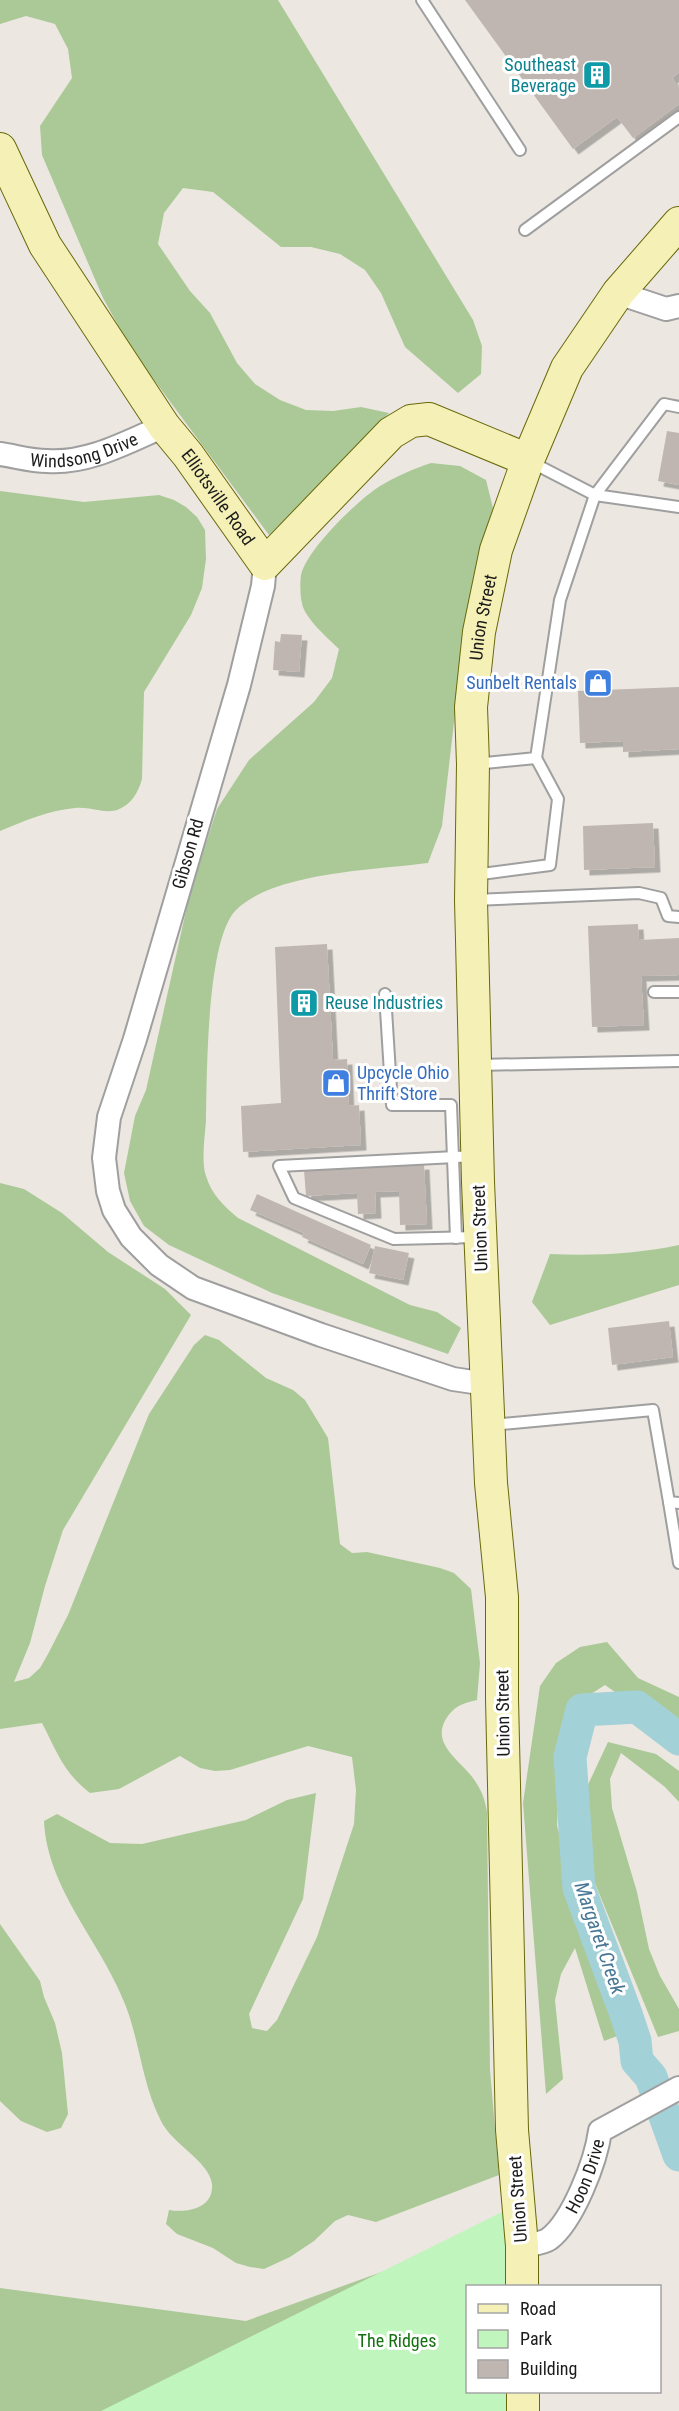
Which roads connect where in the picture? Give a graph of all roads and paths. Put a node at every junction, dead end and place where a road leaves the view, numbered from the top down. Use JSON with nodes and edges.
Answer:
{"nodes":[{"id":1,"x":422,"y":0,"type":"edge"},
{"id":2,"x":679,"y":117,"type":"edge"},
{"id":3,"x":0,"y":149,"type":"edge"},
{"id":4,"x":520,"y":150,"type":"dead end"},
{"id":5,"x":679,"y":222,"type":"edge"},
{"id":6,"x":525,"y":230,"type":"dead end"},
{"id":7,"x":618,"y":293,"type":"junction"},
{"id":8,"x":679,"y":306,"type":"edge"},
{"id":9,"x":679,"y":407,"type":"edge"},
{"id":10,"x":164,"y":426,"type":"junction"},
{"id":11,"x":0,"y":454,"type":"edge"},
{"id":12,"x":528,"y":460,"type":"junction"},
{"id":13,"x":595,"y":495,"type":"junction"},
{"id":14,"x":679,"y":507,"type":"edge"},
{"id":15,"x":265,"y":564,"type":"junction"},
{"id":16,"x":536,"y":758,"type":"junction"},
{"id":17,"x":473,"y":764,"type":"junction"},
{"id":18,"x":471,"y":888,"type":"junction"},
{"id":19,"x":679,"y":917,"type":"edge"},
{"id":20,"x":654,"y":992,"type":"dead end"},
{"id":21,"x":679,"y":992,"type":"edge"},
{"id":22,"x":385,"y":994,"type":"dead end"},
{"id":23,"x":679,"y":1061,"type":"edge"},
{"id":24,"x":475,"y":1065,"type":"junction"},
{"id":25,"x":463,"y":1104,"type":"junction"},
{"id":26,"x":465,"y":1156,"type":"junction"},
{"id":27,"x":468,"y":1238,"type":"junction"},
{"id":28,"x":487,"y":1384,"type":"junction"},
{"id":29,"x":489,"y":1426,"type":"junction"},
{"id":30,"x":674,"y":1502,"type":"edge"},
{"id":31,"x":679,"y":1563,"type":"edge"},
{"id":32,"x":679,"y":2088,"type":"edge"},
{"id":33,"x":522,"y":2246,"type":"junction"},
{"id":34,"x":522,"y":2285,"type":"edge"},
{"id":35,"x":523,"y":2393,"type":"edge"},
{"id":36,"x":524,"y":2411,"type":"edge"}],
"edges":[{"from":1,"to":4,"type":"lane"},
{"from":2,"to":6,"type":"lane"},
{"from":3,"to":10,"type":"main road","name":"Elliotsville Road"},
{"from":5,"to":7,"type":"main road","name":"Union Street"},
{"from":7,"to":8,"type":"street"},
{"from":7,"to":12,"type":"main road","name":"Union Street"},
{"from":9,"to":13,"type":"lane"},
{"from":10,"to":11,"type":"street","name":"Windsong Drive"},
{"from":10,"to":15,"type":"main road","name":"Elliotsville Road"},
{"from":12,"to":13,"type":"lane"},
{"from":12,"to":15,"type":"main road","name":"Elliotsville Road"},
{"from":12,"to":17,"type":"main road","name":"Union Street"},
{"from":13,"to":14,"type":"lane"},
{"from":13,"to":16,"type":"lane"},
{"from":15,"to":28,"type":"street","name":"Gibson Rd"},
{"from":16,"to":17,"type":"lane"},
{"from":16,"to":18,"type":"lane"},
{"from":17,"to":18,"type":"main road","name":"Union Street"},
{"from":18,"to":19,"type":"lane"},
{"from":18,"to":24,"type":"main road","name":"Union Street"},
{"from":20,"to":21,"type":"lane"},
{"from":22,"to":25,"type":"lane"},
{"from":23,"to":24,"type":"lane"},
{"from":24,"to":25,"type":"main road","name":"Union Street"},
{"from":25,"to":26,"type":"main road","name":"Union Street"},
{"from":26,"to":27,"type":"main road","name":"Union Street"},
{"from":26,"to":27,"type":"lane"},
{"from":27,"to":28,"type":"main road","name":"Union Street"},
{"from":28,"to":29,"type":"main road","name":"Union Street"},
{"from":29,"to":30,"type":"lane"},
{"from":29,"to":33,"type":"main road","name":"Union Street"},
{"from":30,"to":31,"type":"lane"},
{"from":32,"to":33,"type":"street","name":"Hoon Drive"},
{"from":33,"to":34,"type":"main road","name":"Union Street"},
{"from":35,"to":36,"type":"main road"}]}
